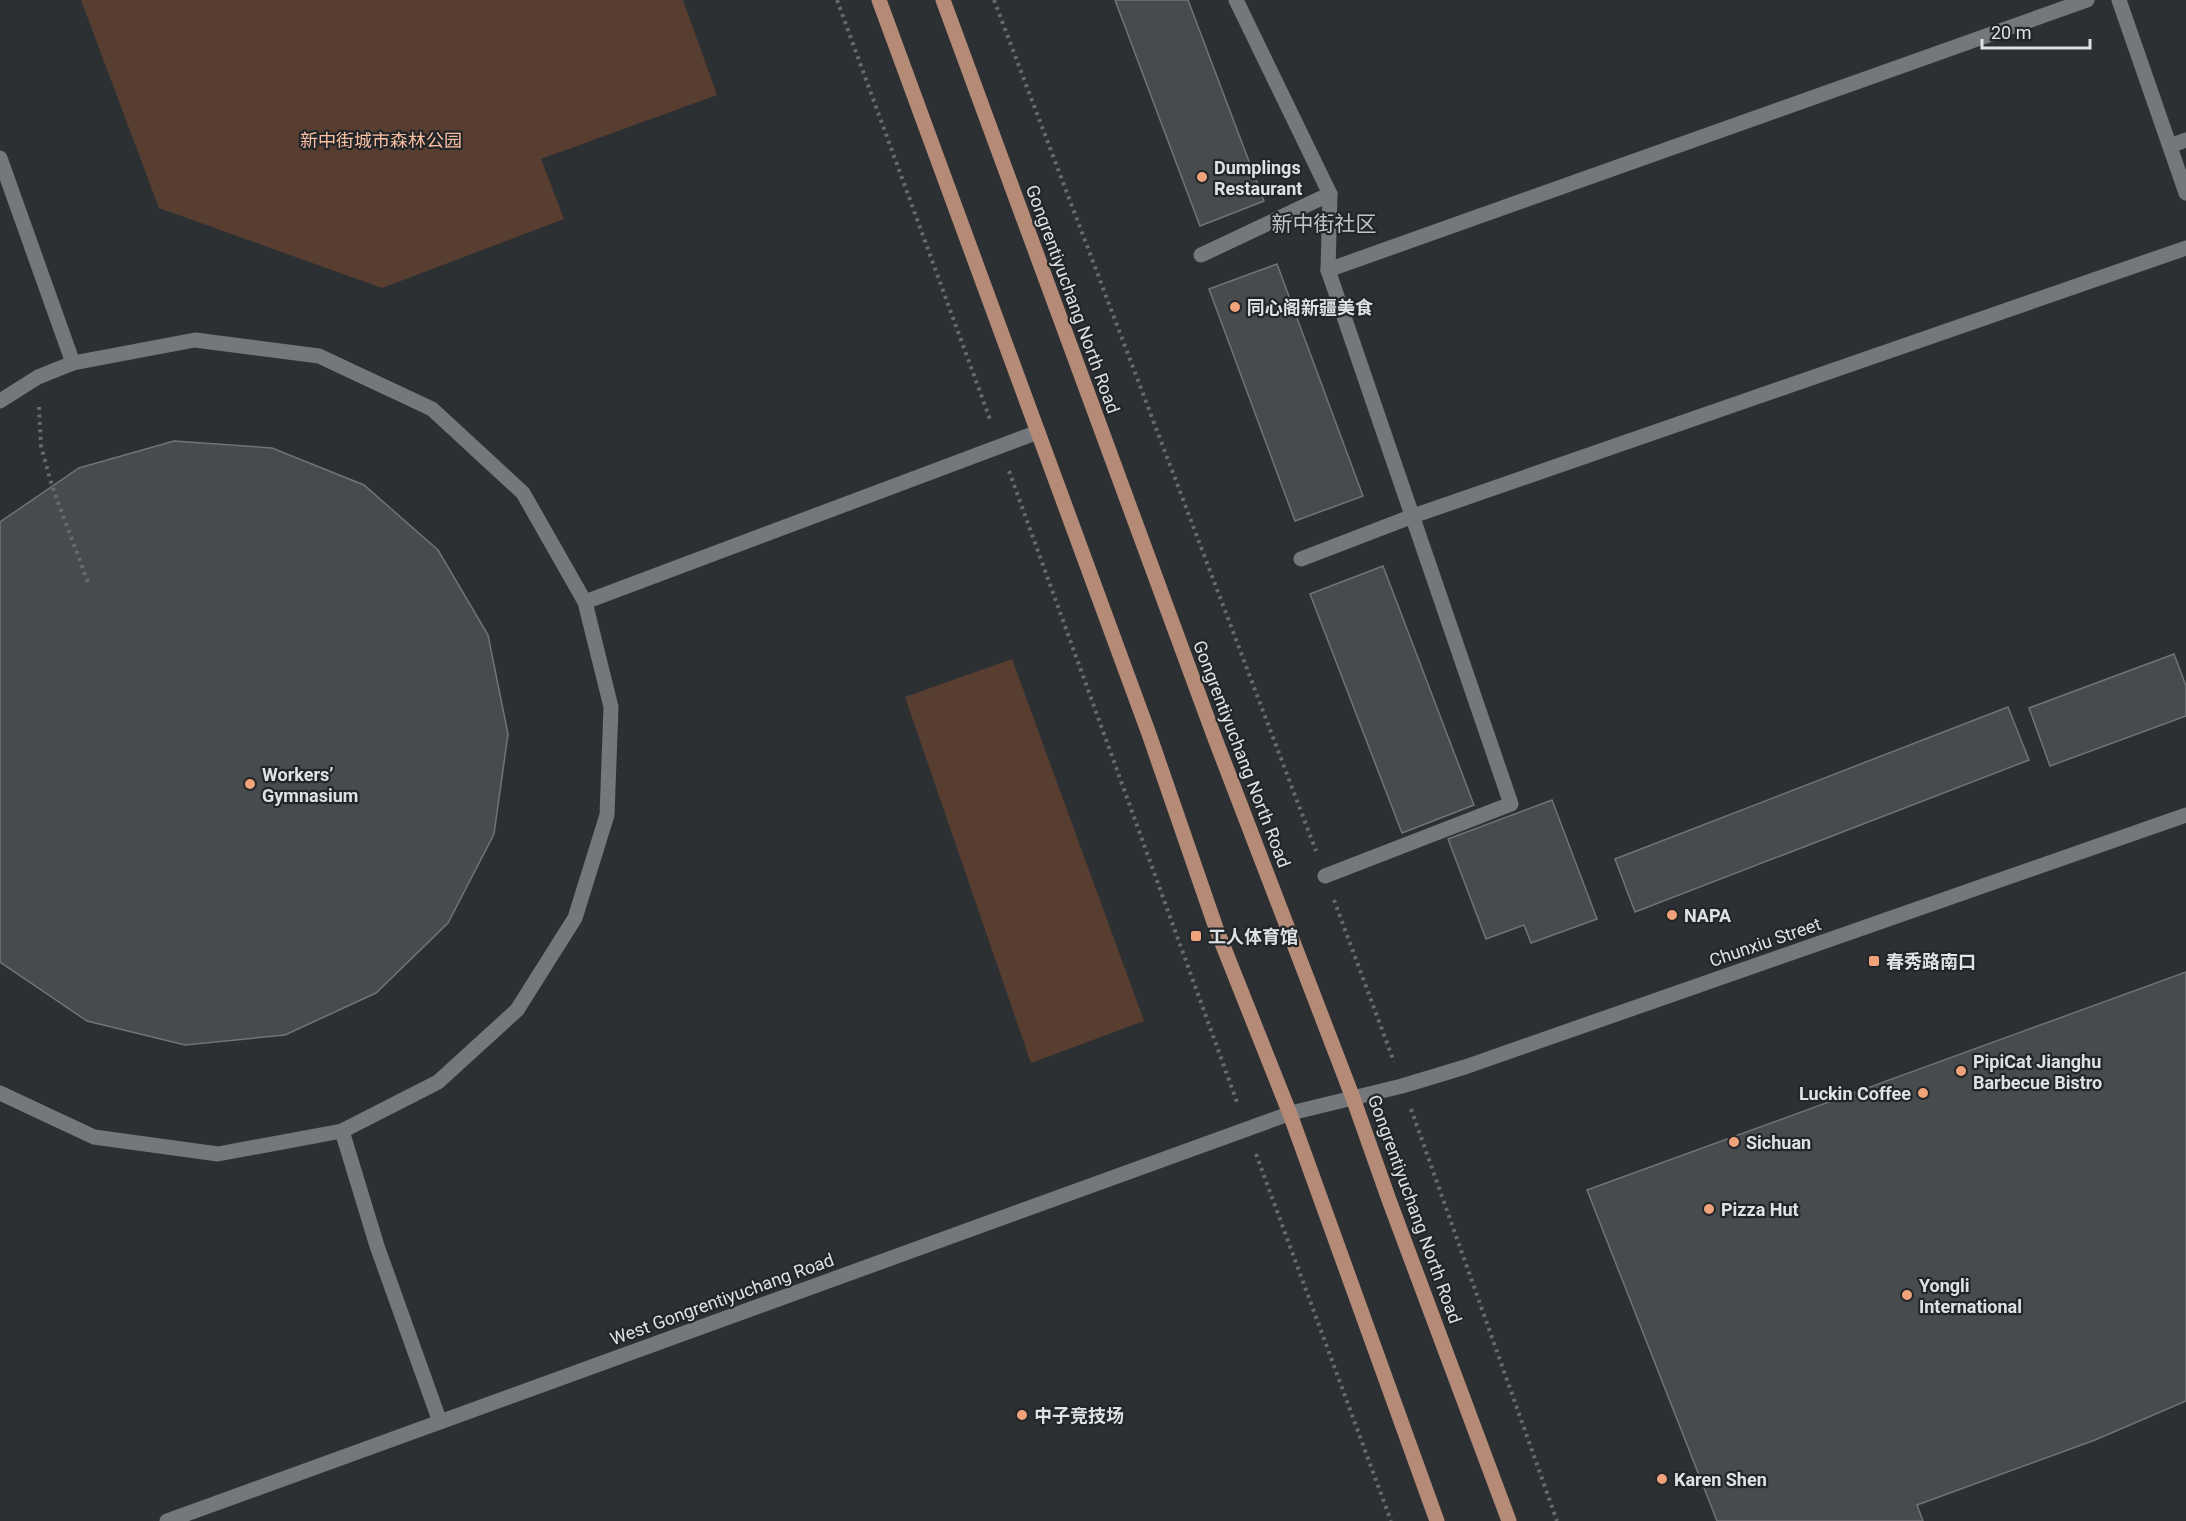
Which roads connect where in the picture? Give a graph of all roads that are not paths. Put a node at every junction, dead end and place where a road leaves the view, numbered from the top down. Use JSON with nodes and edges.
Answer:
{"nodes":[{"id":1,"x":879,"y":0,"type":"edge"},
{"id":2,"x":943,"y":0,"type":"edge"},
{"id":3,"x":1236,"y":0,"type":"edge"},
{"id":4,"x":2087,"y":0,"type":"edge"},
{"id":5,"x":2119,"y":0,"type":"edge"},
{"id":6,"x":2186,"y":141,"type":"edge"},
{"id":7,"x":2170,"y":146,"type":"junction"},
{"id":8,"x":0,"y":158,"type":"edge"},
{"id":9,"x":2186,"y":193,"type":"edge"},
{"id":10,"x":1330,"y":194,"type":"junction"},
{"id":11,"x":2186,"y":248,"type":"edge"},
{"id":12,"x":1202,"y":255,"type":"dead end"},
{"id":13,"x":1328,"y":270,"type":"junction"},
{"id":14,"x":73,"y":363,"type":"junction"},
{"id":15,"x":0,"y":401,"type":"edge"},
{"id":16,"x":1038,"y":432,"type":"junction"},
{"id":17,"x":1413,"y":516,"type":"junction"},
{"id":18,"x":1301,"y":559,"type":"dead end"},
{"id":19,"x":585,"y":602,"type":"junction"},
{"id":20,"x":2186,"y":815,"type":"edge"},
{"id":21,"x":1325,"y":876,"type":"road end"},
{"id":22,"x":0,"y":1093,"type":"edge"},
{"id":23,"x":1353,"y":1098,"type":"junction"},
{"id":24,"x":1290,"y":1114,"type":"junction"},
{"id":25,"x":342,"y":1131,"type":"junction"},
{"id":26,"x":440,"y":1422,"type":"junction"},
{"id":27,"x":167,"y":1521,"type":"edge"},
{"id":28,"x":1437,"y":1521,"type":"edge"},
{"id":29,"x":1509,"y":1521,"type":"edge"}],
"edges":[{"from":1,"to":16,"type":"main road"},
{"from":2,"to":23,"type":"main road","name":"Gongrentiyuchang North Road"},
{"from":3,"to":10,"type":"street"},
{"from":4,"to":13,"type":"street"},
{"from":5,"to":7,"type":"street"},
{"from":6,"to":7,"type":"street"},
{"from":7,"to":9,"type":"street"},
{"from":8,"to":14,"type":"street"},
{"from":10,"to":12,"type":"street"},
{"from":10,"to":13,"type":"street"},
{"from":11,"to":17,"type":"street"},
{"from":13,"to":17,"type":"street"},
{"from":14,"to":15,"type":"street"},
{"from":14,"to":19,"type":"street"},
{"from":16,"to":19,"type":"street"},
{"from":16,"to":24,"type":"main road"},
{"from":17,"to":18,"type":"street"},
{"from":17,"to":21,"type":"street"},
{"from":19,"to":25,"type":"street"},
{"from":20,"to":23,"type":"street","name":"Chunxiu Street"},
{"from":22,"to":25,"type":"street"},
{"from":23,"to":24,"type":"street","name":"Chunxiu Street"},
{"from":23,"to":29,"type":"main road","name":"Gongrentiyuchang North Road"},
{"from":24,"to":26,"type":"street","name":"West Gongrentiyuchang Road"},
{"from":24,"to":28,"type":"main road"},
{"from":25,"to":26,"type":"street"},
{"from":26,"to":27,"type":"street","name":"West Gongrentiyuchang Road"}]}
